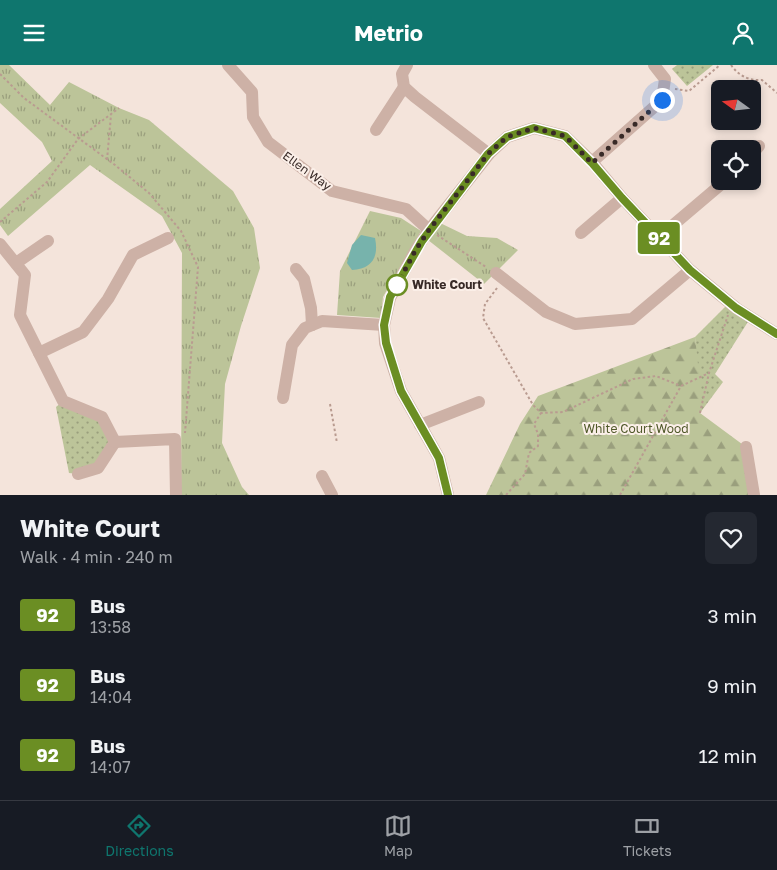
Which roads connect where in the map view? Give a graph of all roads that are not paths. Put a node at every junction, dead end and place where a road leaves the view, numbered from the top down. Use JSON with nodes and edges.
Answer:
{"nodes":[{"id":1,"x":228,"y":65,"type":"edge"},
{"id":2,"x":407,"y":65,"type":"edge"},
{"id":3,"x":654,"y":65,"type":"edge"},
{"id":4,"x":404,"y":87,"type":"junction"},
{"id":5,"x":376,"y":130,"type":"dead end"},
{"id":6,"x":488,"y":154,"type":"junction"},
{"id":7,"x":592,"y":163,"type":"junction"},
{"id":8,"x":714,"y":190,"type":"edge"},
{"id":9,"x":622,"y":198,"type":"junction"},
{"id":10,"x":429,"y":230,"type":"junction"},
{"id":11,"x":581,"y":233,"type":"dead end"},
{"id":12,"x":659,"y":237,"type":"junction"},
{"id":13,"x":168,"y":238,"type":"dead end"},
{"id":14,"x":48,"y":241,"type":"dead end"},
{"id":15,"x":0,"y":244,"type":"edge"},
{"id":16,"x":16,"y":263,"type":"junction"},
{"id":17,"x":296,"y":269,"type":"dead end"},
{"id":18,"x":690,"y":270,"type":"junction"},
{"id":19,"x":500,"y":276,"type":"road end"},
{"id":20,"x":312,"y":325,"type":"junction"},
{"id":21,"x":384,"y":325,"type":"junction"},
{"id":22,"x":777,"y":334,"type":"edge"},
{"id":23,"x":39,"y":353,"type":"junction"},
{"id":24,"x":283,"y":398,"type":"dead end"},
{"id":25,"x":479,"y":402,"type":"dead end"},
{"id":26,"x":420,"y":425,"type":"junction"},
{"id":27,"x":115,"y":442,"type":"junction"},
{"id":28,"x":746,"y":447,"type":"dead end"},
{"id":29,"x":78,"y":475,"type":"dead end"},
{"id":30,"x":322,"y":476,"type":"dead end"},
{"id":31,"x":176,"y":495,"type":"edge"},
{"id":32,"x":332,"y":495,"type":"edge"},
{"id":33,"x":448,"y":495,"type":"edge"},
{"id":34,"x":754,"y":495,"type":"edge"}],
"edges":[{"from":1,"to":10,"type":"street","name":"Ellen Way"},
{"from":2,"to":4,"type":"street"},
{"from":3,"to":7,"type":"street"},
{"from":4,"to":5,"type":"street"},
{"from":4,"to":6,"type":"street"},
{"from":6,"to":7,"type":"street"},
{"from":6,"to":10,"type":"street"},
{"from":7,"to":9,"type":"street"},
{"from":8,"to":12,"type":"street"},
{"from":9,"to":11,"type":"street"},
{"from":9,"to":12,"type":"street"},
{"from":10,"to":21,"type":"street"},
{"from":12,"to":18,"type":"street"},
{"from":13,"to":23,"type":"street"},
{"from":14,"to":16,"type":"street"},
{"from":15,"to":16,"type":"street"},
{"from":16,"to":23,"type":"street"},
{"from":17,"to":20,"type":"street"},
{"from":18,"to":19,"type":"street"},
{"from":18,"to":22,"type":"street"},
{"from":20,"to":21,"type":"street"},
{"from":20,"to":24,"type":"street"},
{"from":21,"to":26,"type":"street"},
{"from":23,"to":27,"type":"street"},
{"from":25,"to":26,"type":"street"},
{"from":26,"to":33,"type":"street"},
{"from":27,"to":29,"type":"street"},
{"from":27,"to":31,"type":"street"},
{"from":28,"to":34,"type":"street"},
{"from":30,"to":32,"type":"street"}]}
